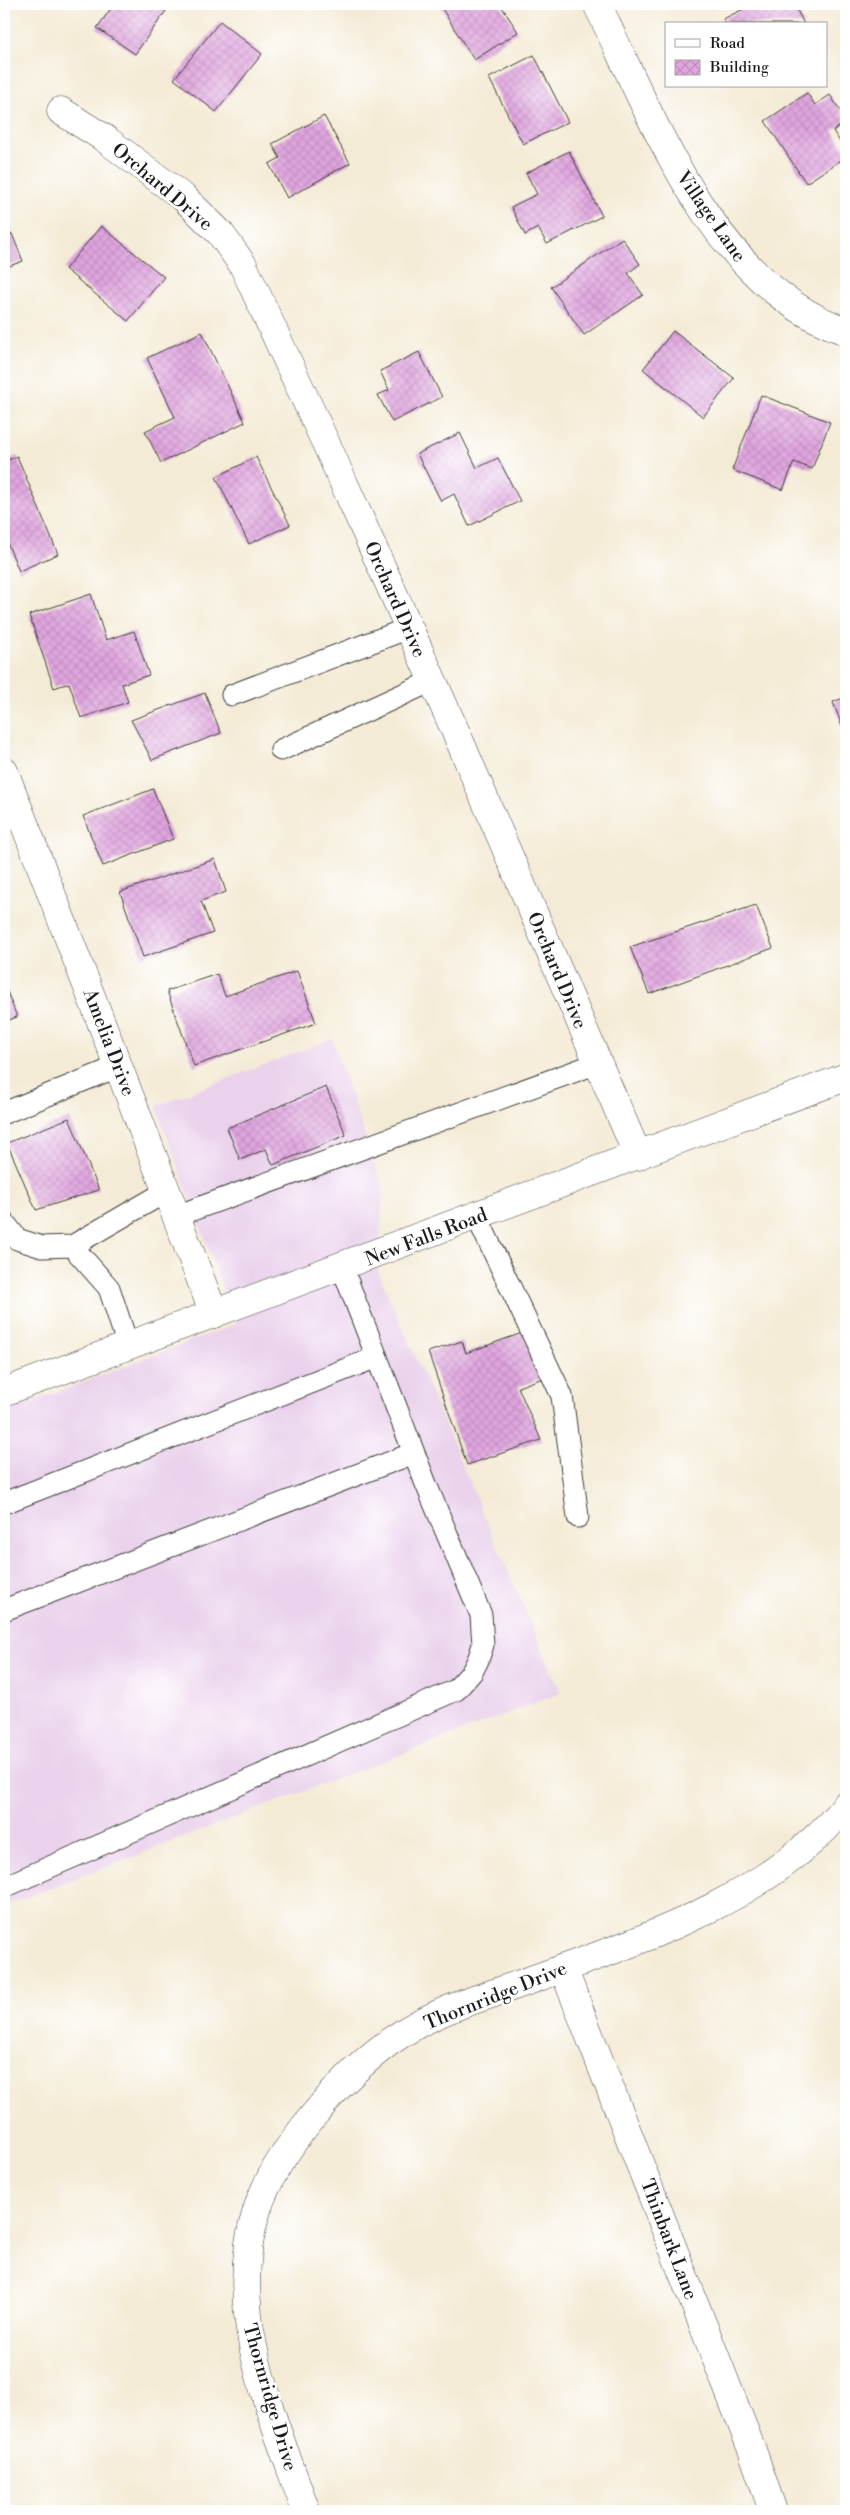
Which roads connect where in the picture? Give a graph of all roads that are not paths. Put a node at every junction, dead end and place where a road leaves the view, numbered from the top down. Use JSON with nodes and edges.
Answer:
{"nodes":[{"id":1,"x":597,"y":4,"type":"edge"},
{"id":2,"x":61,"y":111,"type":"dead end"},
{"id":3,"x":846,"y":331,"type":"edge"},
{"id":4,"x":409,"y":628,"type":"junction"},
{"id":5,"x":432,"y":682,"type":"junction"},
{"id":6,"x":232,"y":695,"type":"dead end"},
{"id":7,"x":281,"y":750,"type":"dead end"},
{"id":8,"x":4,"y":771,"type":"edge"},
{"id":9,"x":598,"y":1063,"type":"junction"},
{"id":10,"x":119,"y":1066,"type":"junction"},
{"id":11,"x":846,"y":1077,"type":"edge"},
{"id":12,"x":4,"y":1113,"type":"edge"},
{"id":13,"x":638,"y":1156,"type":"junction"},
{"id":14,"x":172,"y":1203,"type":"junction"},
{"id":15,"x":477,"y":1217,"type":"junction"},
{"id":16,"x":4,"y":1222,"type":"edge"},
{"id":17,"x":72,"y":1246,"type":"junction"},
{"id":18,"x":342,"y":1267,"type":"junction"},
{"id":19,"x":214,"y":1314,"type":"junction"},
{"id":20,"x":128,"y":1346,"type":"junction"},
{"id":21,"x":377,"y":1357,"type":"junction"},
{"id":22,"x":4,"y":1392,"type":"edge"},
{"id":23,"x":414,"y":1452,"type":"junction"},
{"id":24,"x":4,"y":1503,"type":"edge"},
{"id":25,"x":578,"y":1517,"type":"dead end"},
{"id":26,"x":4,"y":1610,"type":"edge"},
{"id":27,"x":843,"y":1814,"type":"edge"},
{"id":28,"x":4,"y":1887,"type":"edge"},
{"id":29,"x":563,"y":1968,"type":"junction"},
{"id":30,"x":306,"y":2511,"type":"edge"},
{"id":31,"x":773,"y":2511,"type":"edge"}],
"edges":[{"from":1,"to":3,"type":"street","name":"Village Lane"},
{"from":2,"to":4,"type":"street","name":"Orchard Drive"},
{"from":4,"to":5,"type":"street","name":"Orchard Drive"},
{"from":4,"to":6,"type":"lane"},
{"from":5,"to":7,"type":"lane"},
{"from":5,"to":9,"type":"street","name":"Orchard Drive"},
{"from":8,"to":10,"type":"street","name":"Amelia Drive"},
{"from":9,"to":13,"type":"street","name":"Orchard Drive"},
{"from":9,"to":14,"type":"lane"},
{"from":10,"to":12,"type":"lane"},
{"from":10,"to":14,"type":"street","name":"Amelia Drive"},
{"from":11,"to":13,"type":"street","name":"New Falls Road"},
{"from":13,"to":15,"type":"street","name":"New Falls Road"},
{"from":14,"to":17,"type":"lane"},
{"from":14,"to":19,"type":"street","name":"Amelia Drive"},
{"from":15,"to":18,"type":"street","name":"New Falls Road"},
{"from":15,"to":25,"type":"lane"},
{"from":16,"to":17,"type":"lane"},
{"from":17,"to":20,"type":"lane"},
{"from":18,"to":19,"type":"street","name":"New Falls Road"},
{"from":18,"to":21,"type":"lane"},
{"from":19,"to":20,"type":"street","name":"New Falls Road"},
{"from":20,"to":22,"type":"street","name":"New Falls Road"},
{"from":21,"to":23,"type":"lane"},
{"from":21,"to":24,"type":"lane"},
{"from":23,"to":26,"type":"lane"},
{"from":23,"to":28,"type":"lane"},
{"from":27,"to":29,"type":"street","name":"Thornridge Drive"},
{"from":29,"to":30,"type":"street","name":"Thornridge Drive"},
{"from":29,"to":31,"type":"street","name":"Thinbark Lane"}]}
